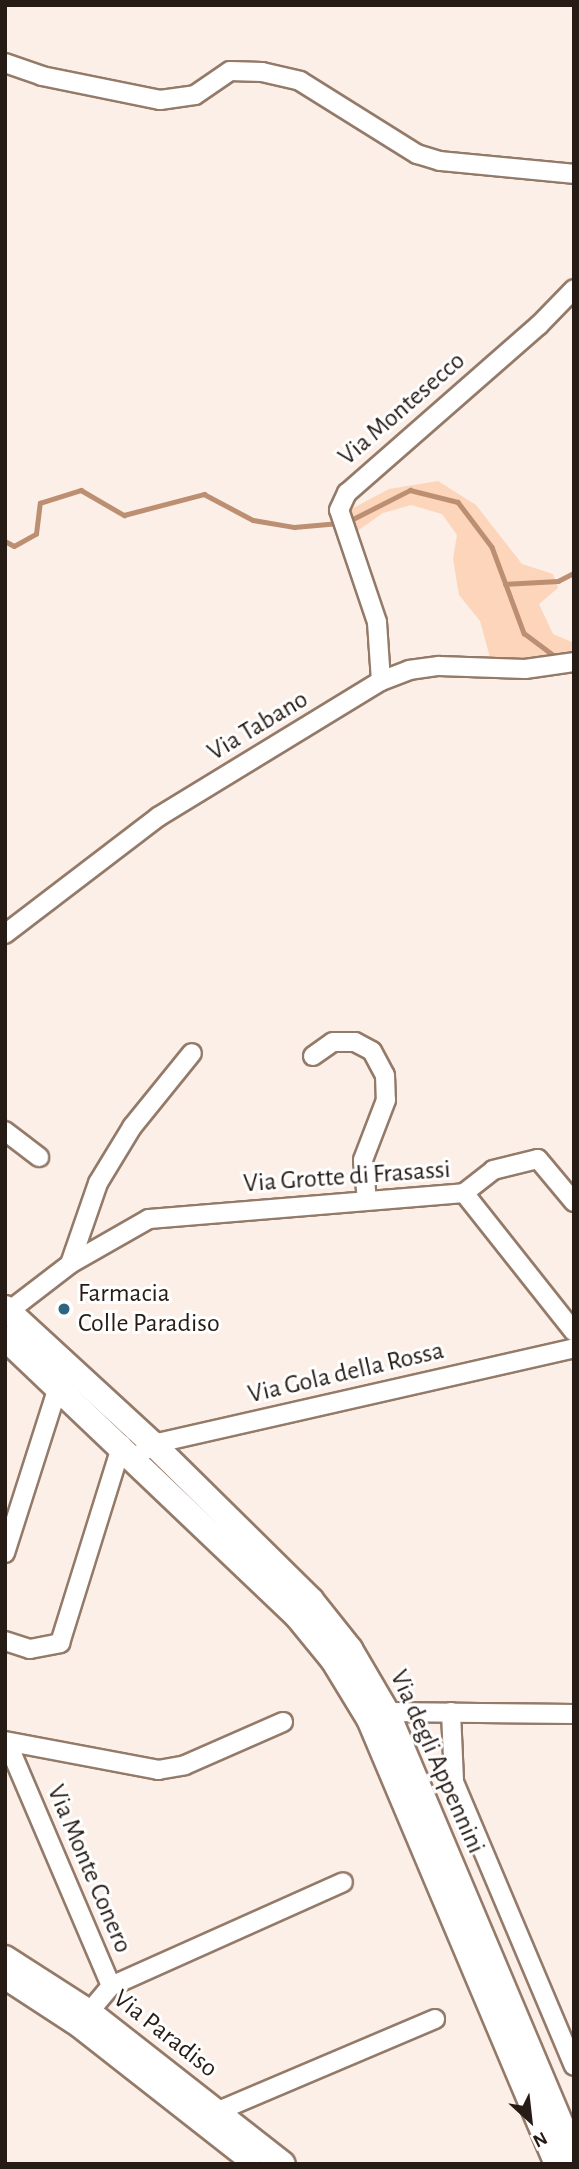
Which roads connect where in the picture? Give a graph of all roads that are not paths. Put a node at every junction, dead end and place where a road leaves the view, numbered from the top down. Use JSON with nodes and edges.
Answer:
{"nodes":[{"id":1,"x":5,"y":63,"type":"edge"},
{"id":2,"x":574,"y":174,"type":"edge"},
{"id":3,"x":574,"y":289,"type":"edge"},
{"id":4,"x":574,"y":662,"type":"edge"},
{"id":5,"x":381,"y":681,"type":"junction"},
{"id":6,"x":5,"y":934,"type":"edge"},
{"id":7,"x":192,"y":1053,"type":"dead end"},
{"id":8,"x":313,"y":1056,"type":"dead end"},
{"id":9,"x":5,"y":1131,"type":"edge"},
{"id":10,"x":39,"y":1157,"type":"dead end"},
{"id":11,"x":464,"y":1192,"type":"junction"},
{"id":12,"x":367,"y":1200,"type":"junction"},
{"id":13,"x":574,"y":1202,"type":"edge"},
{"id":14,"x":69,"y":1264,"type":"junction"},
{"id":15,"x":6,"y":1313,"type":"edge"},
{"id":16,"x":574,"y":1332,"type":"edge"},
{"id":17,"x":5,"y":1338,"type":"edge"},
{"id":18,"x":574,"y":1348,"type":"edge"},
{"id":19,"x":59,"y":1384,"type":"junction"},
{"id":20,"x":137,"y":1449,"type":"junction"},
{"id":21,"x":5,"y":1553,"type":"edge"},
{"id":22,"x":5,"y":1641,"type":"edge"},
{"id":23,"x":451,"y":1712,"type":"junction"},
{"id":24,"x":574,"y":1714,"type":"edge"},
{"id":25,"x":378,"y":1715,"type":"junction"},
{"id":26,"x":283,"y":1722,"type":"dead end"},
{"id":27,"x":6,"y":1742,"type":"edge"},
{"id":28,"x":342,"y":1882,"type":"dead end"},
{"id":29,"x":5,"y":1958,"type":"edge"},
{"id":30,"x":5,"y":1980,"type":"edge"},
{"id":31,"x":111,"y":1986,"type":"junction"},
{"id":32,"x":89,"y":2012,"type":"junction"},
{"id":33,"x":435,"y":2019,"type":"dead end"},
{"id":34,"x":574,"y":2066,"type":"edge"},
{"id":35,"x":216,"y":2112,"type":"junction"},
{"id":36,"x":574,"y":2155,"type":"edge"},
{"id":37,"x":252,"y":2164,"type":"edge"},
{"id":38,"x":283,"y":2164,"type":"edge"},
{"id":39,"x":557,"y":2164,"type":"edge"}],
"edges":[{"from":1,"to":2,"type":"street"},
{"from":3,"to":5,"type":"street","name":"Via Montesecco"},
{"from":4,"to":5,"type":"street","name":"Via Tabano"},
{"from":5,"to":6,"type":"street","name":"Via Tabano"},
{"from":7,"to":14,"type":"street"},
{"from":8,"to":12,"type":"street"},
{"from":9,"to":10,"type":"street"},
{"from":11,"to":12,"type":"street","name":"Via Grotte di Frasassi"},
{"from":11,"to":13,"type":"street"},
{"from":11,"to":16,"type":"street","name":"Via Grotte di Frasassi"},
{"from":12,"to":14,"type":"street","name":"Via Grotte di Frasassi"},
{"from":14,"to":15,"type":"street","name":"Via Grotte di Frasassi"},
{"from":15,"to":20,"type":"street","name":"Via degli Appennini"},
{"from":17,"to":19,"type":"street","name":"Via degli Appennini"},
{"from":18,"to":20,"type":"street","name":"Via Gola della Rossa"},
{"from":19,"to":20,"type":"street","name":"Via degli Appennini"},
{"from":19,"to":21,"type":"street"},
{"from":20,"to":22,"type":"street"},
{"from":20,"to":25,"type":"street","name":"Via degli Appennini"},
{"from":23,"to":24,"type":"street"},
{"from":23,"to":25,"type":"street"},
{"from":23,"to":34,"type":"street"},
{"from":25,"to":36,"type":"street","name":"Via degli Appennini"},
{"from":25,"to":39,"type":"street","name":"Via degli Appennini"},
{"from":26,"to":27,"type":"street"},
{"from":27,"to":31,"type":"street","name":"Via Monte Conero"},
{"from":28,"to":31,"type":"street"},
{"from":29,"to":32,"type":"street","name":"Via Paradiso"},
{"from":30,"to":37,"type":"street"},
{"from":31,"to":32,"type":"street","name":"Via Monte Conero"},
{"from":32,"to":35,"type":"street","name":"Via Paradiso"},
{"from":33,"to":35,"type":"street"},
{"from":35,"to":38,"type":"street","name":"Via Paradiso"}]}
